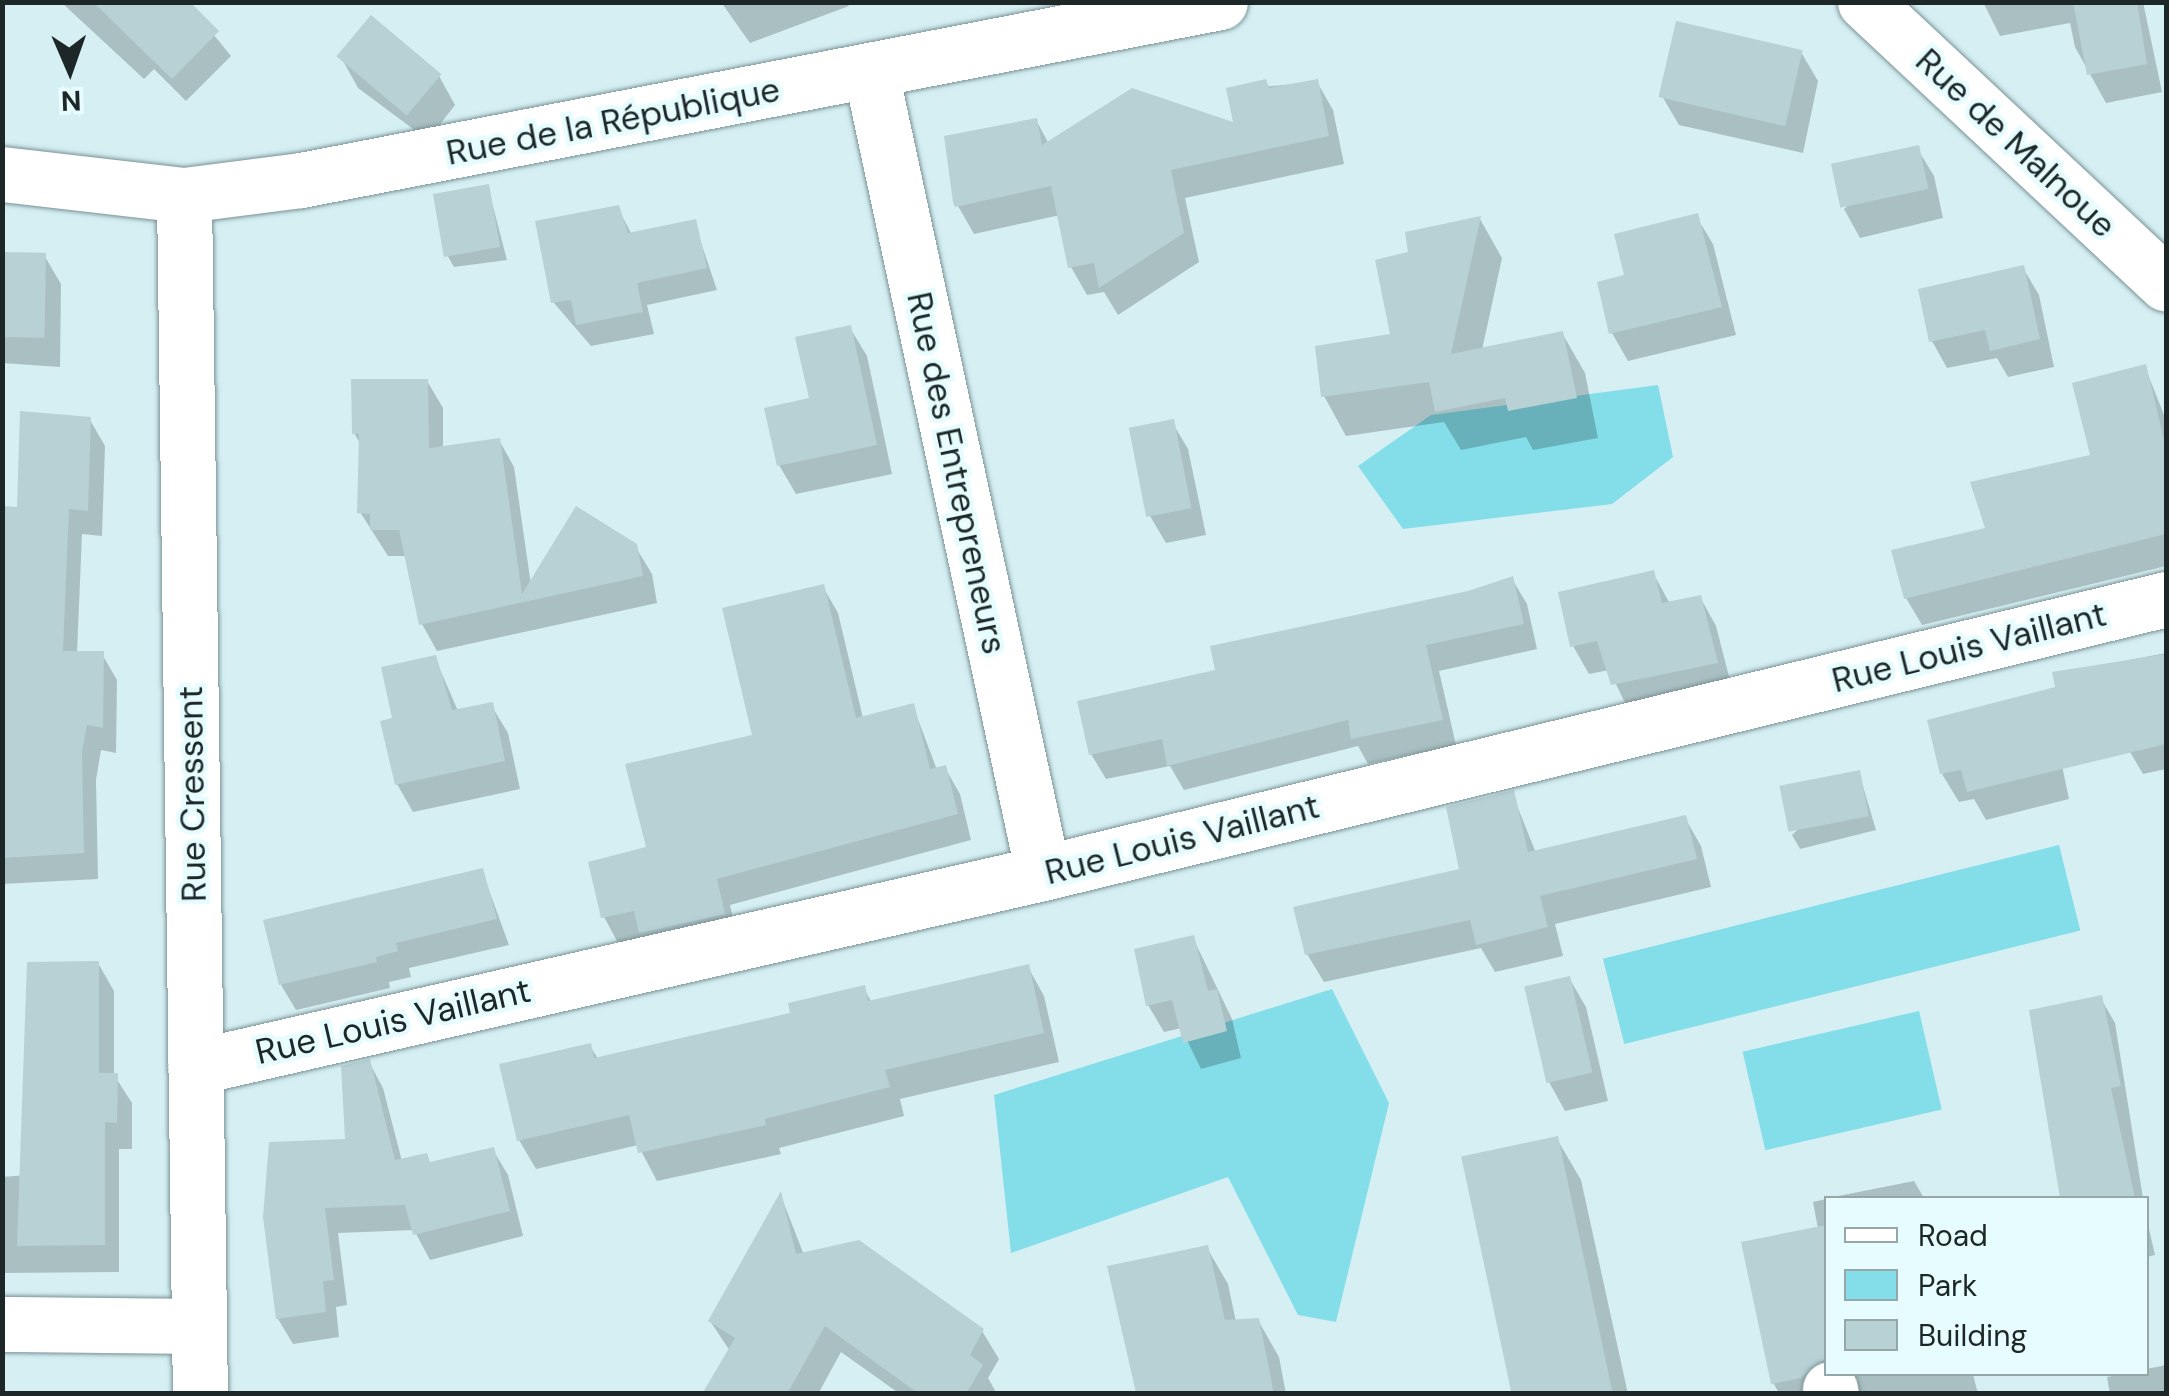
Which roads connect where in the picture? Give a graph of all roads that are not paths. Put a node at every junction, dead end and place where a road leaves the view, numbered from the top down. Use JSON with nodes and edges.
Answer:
{"nodes":[{"id":1,"x":1220,"y":2,"type":"edge"},
{"id":2,"x":1865,"y":2,"type":"edge"},
{"id":3,"x":872,"y":73,"type":"junction"},
{"id":4,"x":2,"y":174,"type":"edge"},
{"id":5,"x":184,"y":195,"type":"junction"},
{"id":6,"x":2166,"y":284,"type":"edge"},
{"id":7,"x":2166,"y":598,"type":"edge"},
{"id":8,"x":1044,"y":873,"type":"junction"},
{"id":9,"x":195,"y":1067,"type":"junction"},
{"id":10,"x":2,"y":1324,"type":"edge"},
{"id":11,"x":198,"y":1326,"type":"junction"},
{"id":12,"x":200,"y":1394,"type":"edge"}],
"edges":[{"from":1,"to":3,"type":"street","name":"Rue de la République"},
{"from":2,"to":6,"type":"street","name":"Rue de Malnoue"},
{"from":3,"to":5,"type":"street","name":"Rue de la République"},
{"from":3,"to":8,"type":"street","name":"Rue des Entrepreneurs"},
{"from":4,"to":5,"type":"street","name":"Rue de la République"},
{"from":5,"to":9,"type":"street","name":"Rue Cressent"},
{"from":7,"to":8,"type":"street","name":"Rue Louis Vaillant"},
{"from":8,"to":9,"type":"street","name":"Rue Louis Vaillant"},
{"from":9,"to":11,"type":"street","name":"Rue Cressent"},
{"from":10,"to":11,"type":"street"},
{"from":11,"to":12,"type":"street","name":"Rue Cressent"}]}
